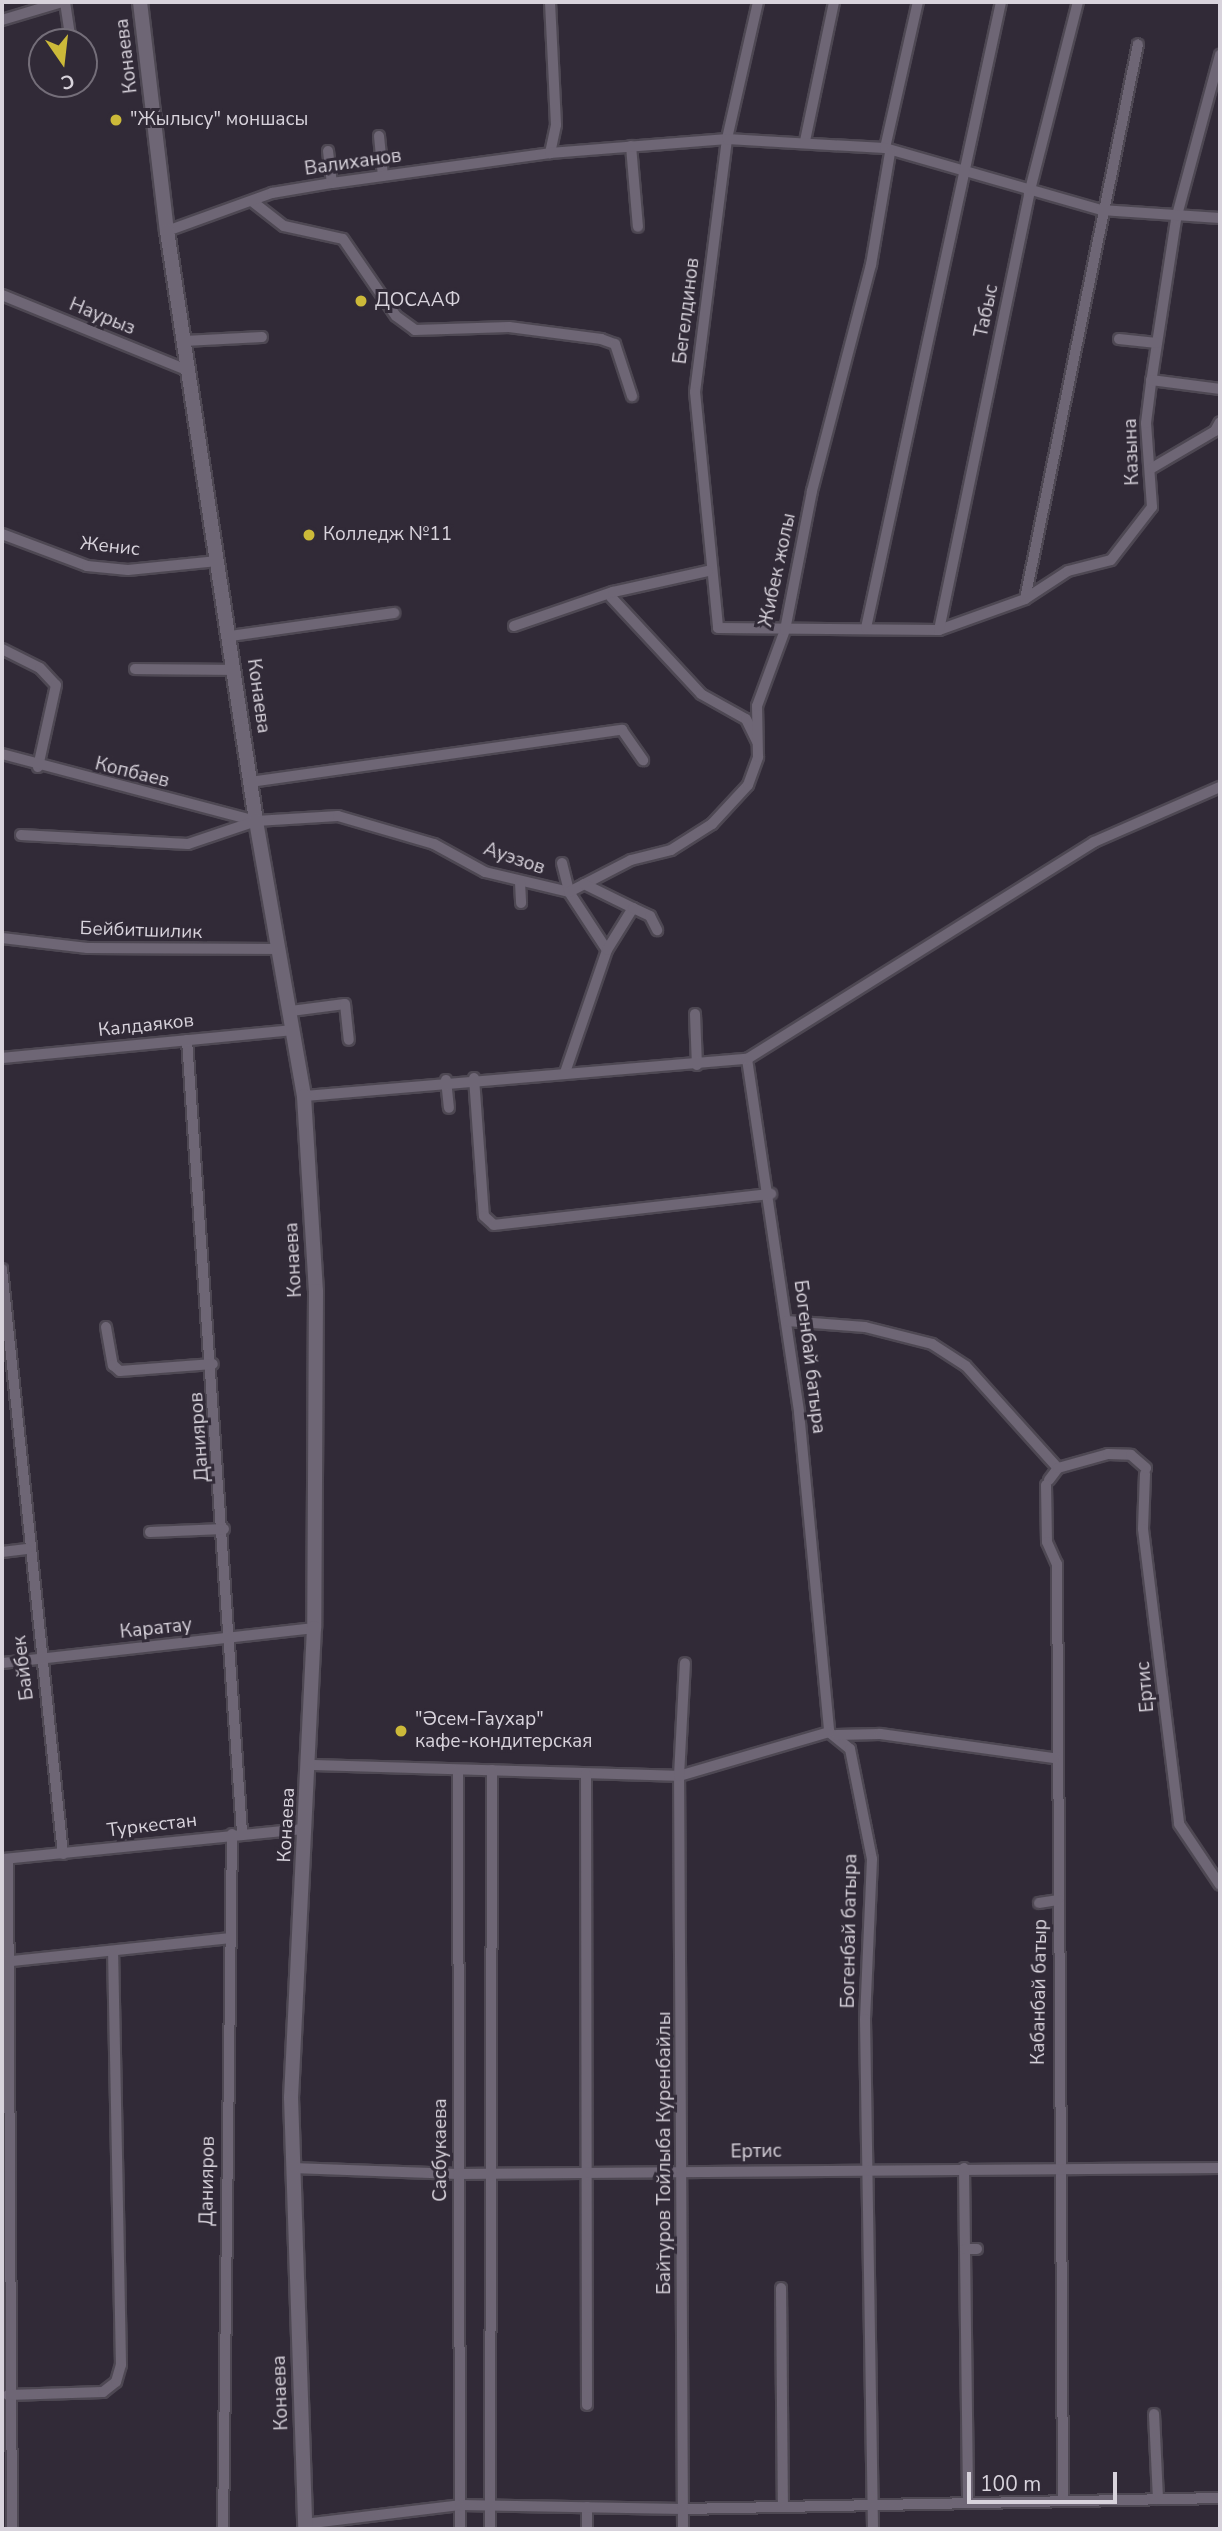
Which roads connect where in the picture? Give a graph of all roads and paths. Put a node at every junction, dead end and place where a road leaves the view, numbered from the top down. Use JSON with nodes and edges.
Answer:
{"nodes":[{"id":1,"x":64,"y":2,"type":"edge"},
{"id":2,"x":140,"y":2,"type":"edge"},
{"id":3,"x":550,"y":2,"type":"edge"},
{"id":4,"x":758,"y":2,"type":"edge"},
{"id":5,"x":834,"y":2,"type":"edge"},
{"id":6,"x":918,"y":2,"type":"edge"},
{"id":7,"x":1001,"y":2,"type":"edge"},
{"id":8,"x":1078,"y":2,"type":"edge"},
{"id":9,"x":2,"y":20,"type":"edge"},
{"id":10,"x":69,"y":28,"type":"edge"},
{"id":11,"x":1138,"y":44,"type":"dead end"},
{"id":12,"x":1220,"y":55,"type":"edge"},
{"id":13,"x":379,"y":136,"type":"dead end"},
{"id":14,"x":727,"y":139,"type":"junction"},
{"id":15,"x":805,"y":141,"type":"junction"},
{"id":16,"x":631,"y":146,"type":"junction"},
{"id":17,"x":328,"y":151,"type":"dead end"},
{"id":18,"x":887,"y":151,"type":"junction"},
{"id":19,"x":550,"y":153,"type":"junction"},
{"id":20,"x":961,"y":173,"type":"junction"},
{"id":21,"x":383,"y":176,"type":"junction"},
{"id":22,"x":331,"y":183,"type":"junction"},
{"id":23,"x":1029,"y":194,"type":"junction"},
{"id":24,"x":253,"y":202,"type":"junction"},
{"id":25,"x":1101,"y":210,"type":"junction"},
{"id":26,"x":1220,"y":218,"type":"edge"},
{"id":27,"x":1176,"y":219,"type":"junction"},
{"id":28,"x":638,"y":227,"type":"dead end"},
{"id":29,"x":167,"y":231,"type":"junction"},
{"id":30,"x":2,"y":295,"type":"edge"},
{"id":31,"x":262,"y":337,"type":"dead end"},
{"id":32,"x":1119,"y":339,"type":"dead end"},
{"id":33,"x":184,"y":341,"type":"junction"},
{"id":34,"x":1157,"y":343,"type":"junction"},
{"id":35,"x":189,"y":371,"type":"junction"},
{"id":36,"x":1151,"y":380,"type":"junction"},
{"id":37,"x":1220,"y":389,"type":"edge"},
{"id":38,"x":632,"y":396,"type":"dead end"},
{"id":39,"x":1220,"y":422,"type":"edge"},
{"id":40,"x":1152,"y":468,"type":"junction"},
{"id":41,"x":2,"y":534,"type":"edge"},
{"id":42,"x":218,"y":561,"type":"junction"},
{"id":43,"x":708,"y":571,"type":"junction"},
{"id":44,"x":611,"y":597,"type":"junction"},
{"id":45,"x":1025,"y":598,"type":"junction"},
{"id":46,"x":394,"y":613,"type":"dead end"},
{"id":47,"x":514,"y":626,"type":"dead end"},
{"id":48,"x":718,"y":628,"type":"joint"},
{"id":49,"x":866,"y":628,"type":"junction"},
{"id":50,"x":785,"y":630,"type":"junction"},
{"id":51,"x":939,"y":630,"type":"junction"},
{"id":52,"x":230,"y":635,"type":"junction"},
{"id":53,"x":2,"y":649,"type":"edge"},
{"id":54,"x":135,"y":669,"type":"dead end"},
{"id":55,"x":235,"y":670,"type":"junction"},
{"id":56,"x":758,"y":744,"type":"junction"},
{"id":57,"x":2,"y":754,"type":"edge"},
{"id":58,"x":643,"y":760,"type":"dead end"},
{"id":59,"x":38,"y":767,"type":"junction"},
{"id":60,"x":250,"y":782,"type":"junction"},
{"id":61,"x":1220,"y":787,"type":"edge"},
{"id":62,"x":256,"y":821,"type":"junction"},
{"id":63,"x":21,"y":835,"type":"dead end"},
{"id":64,"x":562,"y":863,"type":"dead end"},
{"id":65,"x":520,"y":882,"type":"junction"},
{"id":66,"x":584,"y":884,"type":"junction"},
{"id":67,"x":569,"y":892,"type":"junction"},
{"id":68,"x":521,"y":903,"type":"dead end"},
{"id":69,"x":633,"y":908,"type":"junction"},
{"id":70,"x":657,"y":930,"type":"dead end"},
{"id":71,"x":2,"y":938,"type":"edge"},
{"id":72,"x":279,"y":949,"type":"junction"},
{"id":73,"x":607,"y":950,"type":"junction"},
{"id":74,"x":291,"y":1011,"type":"junction"},
{"id":75,"x":695,"y":1014,"type":"dead end"},
{"id":76,"x":294,"y":1030,"type":"junction"},
{"id":77,"x":187,"y":1040,"type":"junction"},
{"id":78,"x":349,"y":1040,"type":"dead end"},
{"id":79,"x":2,"y":1058,"type":"edge"},
{"id":80,"x":747,"y":1059,"type":"junction"},
{"id":81,"x":697,"y":1065,"type":"junction"},
{"id":82,"x":565,"y":1073,"type":"junction"},
{"id":83,"x":474,"y":1078,"type":"junction"},
{"id":84,"x":446,"y":1080,"type":"junction"},
{"id":85,"x":304,"y":1096,"type":"junction"},
{"id":86,"x":449,"y":1108,"type":"dead end"},
{"id":87,"x":771,"y":1194,"type":"junction"},
{"id":88,"x":2,"y":1269,"type":"edge"},
{"id":89,"x":787,"y":1321,"type":"junction"},
{"id":90,"x":106,"y":1327,"type":"dead end"},
{"id":91,"x":213,"y":1364,"type":"junction"},
{"id":92,"x":1058,"y":1468,"type":"junction"},
{"id":93,"x":224,"y":1529,"type":"junction"},
{"id":94,"x":150,"y":1532,"type":"dead end"},
{"id":95,"x":27,"y":1549,"type":"junction"},
{"id":96,"x":2,"y":1552,"type":"edge"},
{"id":97,"x":314,"y":1628,"type":"junction"},
{"id":98,"x":230,"y":1638,"type":"junction"},
{"id":99,"x":40,"y":1659,"type":"junction"},
{"id":100,"x":2,"y":1663,"type":"edge"},
{"id":101,"x":685,"y":1663,"type":"dead end"},
{"id":102,"x":832,"y":1734,"type":"junction"},
{"id":103,"x":1054,"y":1758,"type":"junction"},
{"id":104,"x":310,"y":1765,"type":"junction"},
{"id":105,"x":458,"y":1770,"type":"junction"},
{"id":106,"x":492,"y":1770,"type":"junction"},
{"id":107,"x":586,"y":1774,"type":"junction"},
{"id":108,"x":679,"y":1776,"type":"junction"},
{"id":109,"x":306,"y":1829,"type":"junction"},
{"id":110,"x":237,"y":1834,"type":"junction"},
{"id":111,"x":63,"y":1854,"type":"junction"},
{"id":112,"x":5,"y":1859,"type":"edge"},
{"id":113,"x":1220,"y":1885,"type":"edge"},
{"id":114,"x":1059,"y":1900,"type":"junction"},
{"id":115,"x":1040,"y":1903,"type":"dead end"},
{"id":116,"x":230,"y":1938,"type":"junction"},
{"id":117,"x":113,"y":1951,"type":"junction"},
{"id":118,"x":3,"y":1962,"type":"edge"},
{"id":119,"x":5,"y":2086,"type":"edge"},
{"id":120,"x":292,"y":2168,"type":"junction"},
{"id":121,"x":964,"y":2168,"type":"junction"},
{"id":122,"x":1220,"y":2168,"type":"edge"},
{"id":123,"x":588,"y":2169,"type":"junction"},
{"id":124,"x":869,"y":2169,"type":"junction"},
{"id":125,"x":1059,"y":2169,"type":"junction"},
{"id":126,"x":683,"y":2170,"type":"junction"},
{"id":127,"x":494,"y":2172,"type":"junction"},
{"id":128,"x":458,"y":2174,"type":"junction"},
{"id":129,"x":965,"y":2249,"type":"junction"},
{"id":130,"x":977,"y":2249,"type":"dead end"},
{"id":131,"x":781,"y":2288,"type":"dead end"},
{"id":132,"x":8,"y":2395,"type":"junction"},
{"id":133,"x":587,"y":2405,"type":"dead end"},
{"id":134,"x":1154,"y":2414,"type":"dead end"},
{"id":135,"x":1220,"y":2498,"type":"edge"},
{"id":136,"x":1158,"y":2499,"type":"junction"},
{"id":137,"x":1063,"y":2501,"type":"junction"},
{"id":138,"x":968,"y":2503,"type":"junction"},
{"id":139,"x":460,"y":2505,"type":"junction"},
{"id":140,"x":490,"y":2506,"type":"junction"},
{"id":141,"x":873,"y":2506,"type":"junction"},
{"id":142,"x":587,"y":2507,"type":"junction"},
{"id":143,"x":783,"y":2507,"type":"junction"},
{"id":144,"x":683,"y":2509,"type":"junction"},
{"id":145,"x":305,"y":2526,"type":"edge"},
{"id":146,"x":12,"y":2529,"type":"edge"},
{"id":147,"x":223,"y":2529,"type":"edge"},
{"id":148,"x":460,"y":2529,"type":"edge"},
{"id":149,"x":490,"y":2529,"type":"edge"},
{"id":150,"x":587,"y":2529,"type":"edge"},
{"id":151,"x":683,"y":2529,"type":"edge"},
{"id":152,"x":873,"y":2529,"type":"edge"}],
"edges":[{"from":1,"to":9,"type":"street"},
{"from":1,"to":10,"type":"street"},
{"from":2,"to":29,"type":"main road","name":"Конаева"},
{"from":3,"to":19,"type":"street"},
{"from":4,"to":14,"type":"street","name":"Бегелдинов"},
{"from":5,"to":15,"type":"street"},
{"from":6,"to":18,"type":"street","name":"Жибек жолы"},
{"from":7,"to":20,"type":"street"},
{"from":8,"to":23,"type":"street","name":"Табыс"},
{"from":11,"to":25,"type":"street"},
{"from":12,"to":27,"type":"street","name":"Казына"},
{"from":13,"to":21,"type":"street"},
{"from":14,"to":15,"type":"street","name":"Валиханов"},
{"from":14,"to":16,"type":"street","name":"Валиханов"},
{"from":14,"to":43,"type":"street","name":"Бегелдинов"},
{"from":15,"to":18,"type":"street","name":"Валиханов"},
{"from":16,"to":19,"type":"street","name":"Валиханов"},
{"from":16,"to":28,"type":"street"},
{"from":17,"to":22,"type":"street"},
{"from":18,"to":20,"type":"street","name":"Валиханов"},
{"from":18,"to":50,"type":"street","name":"Жибек жолы"},
{"from":19,"to":21,"type":"street","name":"Валиханов"},
{"from":20,"to":23,"type":"street","name":"Валиханов"},
{"from":20,"to":49,"type":"street"},
{"from":21,"to":22,"type":"street","name":"Валиханов"},
{"from":22,"to":24,"type":"street","name":"Валиханов"},
{"from":23,"to":25,"type":"street","name":"Валиханов"},
{"from":23,"to":51,"type":"street","name":"Табыс"},
{"from":24,"to":29,"type":"street","name":"Валиханов"},
{"from":24,"to":38,"type":"street"},
{"from":25,"to":27,"type":"street","name":"Валиханов"},
{"from":25,"to":45,"type":"street"},
{"from":26,"to":27,"type":"street","name":"Валиханов"},
{"from":27,"to":34,"type":"street","name":"Казына"},
{"from":29,"to":33,"type":"main road","name":"Конаева"},
{"from":30,"to":35,"type":"street","name":"Наурыз"},
{"from":31,"to":33,"type":"street"},
{"from":32,"to":34,"type":"street"},
{"from":33,"to":35,"type":"main road","name":"Конаева"},
{"from":34,"to":36,"type":"street","name":"Казына"},
{"from":35,"to":42,"type":"main road","name":"Конаева"},
{"from":36,"to":37,"type":"street"},
{"from":36,"to":40,"type":"street","name":"Казына"},
{"from":39,"to":40,"type":"street"},
{"from":40,"to":45,"type":"street","name":"Казына"},
{"from":41,"to":42,"type":"street","name":"Женис"},
{"from":42,"to":52,"type":"main road","name":"Конаева"},
{"from":43,"to":44,"type":"street"},
{"from":43,"to":48,"type":"street","name":"Бегелдинов"},
{"from":44,"to":47,"type":"street"},
{"from":44,"to":56,"type":"street"},
{"from":45,"to":51,"type":"street","name":"Казына"},
{"from":46,"to":52,"type":"street"},
{"from":48,"to":50,"type":"street","name":"Казына"},
{"from":49,"to":50,"type":"street","name":"Казына"},
{"from":49,"to":51,"type":"street","name":"Казына"},
{"from":50,"to":56,"type":"street","name":"Жибек жолы"},
{"from":52,"to":55,"type":"main road","name":"Конаева"},
{"from":53,"to":59,"type":"street"},
{"from":54,"to":55,"type":"street"},
{"from":55,"to":60,"type":"main road","name":"Конаева"},
{"from":56,"to":66,"type":"street","name":"Жибек жолы"},
{"from":57,"to":59,"type":"street","name":"Копбаев"},
{"from":58,"to":60,"type":"street"},
{"from":59,"to":62,"type":"street","name":"Копбаев"},
{"from":60,"to":62,"type":"main road","name":"Конаева"},
{"from":61,"to":80,"type":"street"},
{"from":62,"to":63,"type":"street"},
{"from":62,"to":65,"type":"street","name":"Ауэзов"},
{"from":62,"to":72,"type":"main road","name":"Конаева"},
{"from":64,"to":67,"type":"street"},
{"from":65,"to":67,"type":"street","name":"Ауэзов"},
{"from":65,"to":68,"type":"street"},
{"from":66,"to":67,"type":"street","name":"Жибек жолы"},
{"from":66,"to":69,"type":"street"},
{"from":67,"to":73,"type":"street"},
{"from":69,"to":70,"type":"street"},
{"from":69,"to":73,"type":"street"},
{"from":71,"to":72,"type":"street","name":"Бейбитшилик"},
{"from":72,"to":74,"type":"main road","name":"Конаева"},
{"from":73,"to":82,"type":"street"},
{"from":74,"to":76,"type":"main road","name":"Конаева"},
{"from":74,"to":78,"type":"street"},
{"from":75,"to":81,"type":"street"},
{"from":76,"to":77,"type":"street","name":"Калдаяков"},
{"from":76,"to":85,"type":"main road","name":"Конаева"},
{"from":77,"to":79,"type":"street","name":"Калдаяков"},
{"from":77,"to":91,"type":"street","name":"Данияров"},
{"from":80,"to":81,"type":"street"},
{"from":80,"to":87,"type":"street","name":"Богенбай батыра"},
{"from":81,"to":82,"type":"street"},
{"from":82,"to":83,"type":"street"},
{"from":83,"to":84,"type":"street"},
{"from":83,"to":87,"type":"street"},
{"from":84,"to":85,"type":"street"},
{"from":84,"to":86,"type":"street"},
{"from":85,"to":97,"type":"main road","name":"Конаева"},
{"from":87,"to":89,"type":"street","name":"Богенбай батыра"},
{"from":88,"to":95,"type":"street","name":"Байбек"},
{"from":89,"to":92,"type":"street"},
{"from":89,"to":102,"type":"street","name":"Богенбай батыра"},
{"from":90,"to":91,"type":"street"},
{"from":91,"to":93,"type":"street","name":"Данияров"},
{"from":92,"to":103,"type":"street","name":"Кабанбай батыр"},
{"from":92,"to":113,"type":"street","name":"Ертис"},
{"from":93,"to":94,"type":"street"},
{"from":93,"to":98,"type":"street","name":"Данияров"},
{"from":95,"to":96,"type":"street"},
{"from":95,"to":99,"type":"street","name":"Байбек"},
{"from":97,"to":98,"type":"street","name":"Каратау"},
{"from":97,"to":104,"type":"main road","name":"Конаева"},
{"from":98,"to":99,"type":"street","name":"Каратау"},
{"from":98,"to":110,"type":"street","name":"Данияров"},
{"from":99,"to":100,"type":"street","name":"Каратау"},
{"from":99,"to":111,"type":"street","name":"Байбек"},
{"from":101,"to":108,"type":"street","name":"Байтуров Тойлыба Куренбайлы"},
{"from":102,"to":103,"type":"street"},
{"from":102,"to":108,"type":"street"},
{"from":102,"to":124,"type":"street","name":"Богенбай батыра"},
{"from":103,"to":114,"type":"street","name":"Кабанбай батыр"},
{"from":104,"to":105,"type":"street"},
{"from":104,"to":109,"type":"main road","name":"Конаева"},
{"from":105,"to":106,"type":"street"},
{"from":105,"to":128,"type":"street","name":"Сасбукаева"},
{"from":106,"to":107,"type":"street"},
{"from":106,"to":127,"type":"street"},
{"from":107,"to":108,"type":"street"},
{"from":107,"to":123,"type":"street"},
{"from":108,"to":126,"type":"street","name":"Байтуров Тойлыба Куренбайлы"},
{"from":109,"to":110,"type":"street","name":"Туркестан"},
{"from":109,"to":120,"type":"main road","name":"Конаева"},
{"from":110,"to":111,"type":"street","name":"Туркестан"},
{"from":110,"to":116,"type":"street","name":"Данияров"},
{"from":111,"to":112,"type":"street","name":"Туркестан"},
{"from":112,"to":118,"type":"street"},
{"from":114,"to":115,"type":"street"},
{"from":114,"to":125,"type":"street","name":"Кабанбай батыр"},
{"from":116,"to":117,"type":"street"},
{"from":116,"to":147,"type":"street","name":"Данияров"},
{"from":117,"to":118,"type":"street"},
{"from":117,"to":132,"type":"street"},
{"from":118,"to":119,"type":"street"},
{"from":119,"to":132,"type":"street"},
{"from":120,"to":128,"type":"street","name":"Ертис"},
{"from":120,"to":145,"type":"main road","name":"Конаева"},
{"from":121,"to":124,"type":"street","name":"Ертис"},
{"from":121,"to":125,"type":"street","name":"Ертис"},
{"from":121,"to":129,"type":"street"},
{"from":122,"to":125,"type":"street","name":"Ертис"},
{"from":123,"to":126,"type":"street","name":"Ертис"},
{"from":123,"to":127,"type":"street","name":"Ертис"},
{"from":123,"to":133,"type":"street"},
{"from":124,"to":126,"type":"street","name":"Ертис"},
{"from":124,"to":141,"type":"street","name":"Богенбай батыра"},
{"from":125,"to":137,"type":"street","name":"Кабанбай батыр"},
{"from":126,"to":144,"type":"street","name":"Байтуров Тойлыба Куренбайлы"},
{"from":127,"to":128,"type":"street","name":"Ертис"},
{"from":127,"to":140,"type":"street"},
{"from":128,"to":139,"type":"street","name":"Сасбукаева"},
{"from":129,"to":130,"type":"street"},
{"from":129,"to":138,"type":"street"},
{"from":131,"to":143,"type":"street"},
{"from":132,"to":146,"type":"street"},
{"from":134,"to":136,"type":"street"},
{"from":135,"to":136,"type":"street"},
{"from":136,"to":137,"type":"street"},
{"from":137,"to":138,"type":"street"},
{"from":138,"to":141,"type":"street"},
{"from":139,"to":140,"type":"street"},
{"from":139,"to":145,"type":"street"},
{"from":139,"to":148,"type":"street","name":"Сасбукаева"},
{"from":140,"to":142,"type":"street"},
{"from":140,"to":149,"type":"street"},
{"from":141,"to":143,"type":"street"},
{"from":141,"to":152,"type":"street","name":"Богенбай батыра"},
{"from":142,"to":144,"type":"street"},
{"from":142,"to":150,"type":"street"},
{"from":143,"to":144,"type":"street"},
{"from":144,"to":151,"type":"street","name":"Байтуров Тойлыба Куренбайлы"}]}
